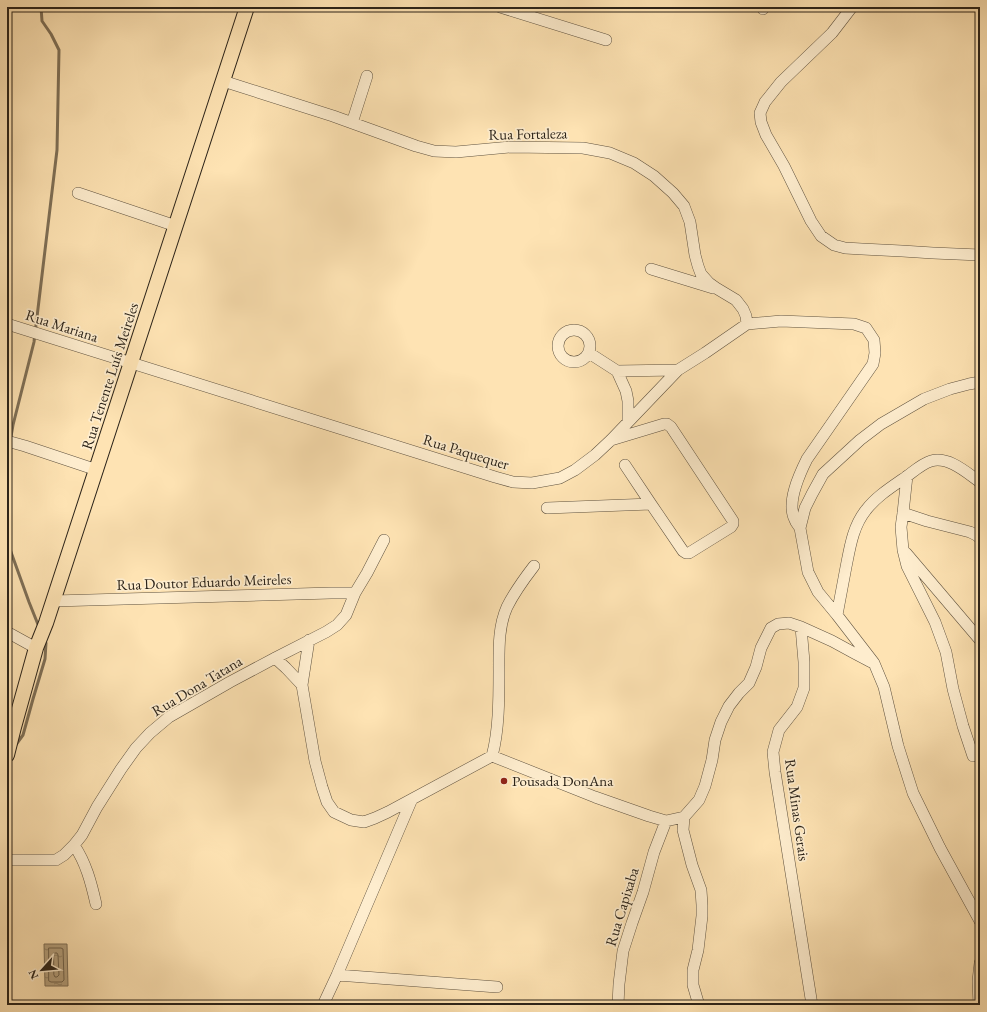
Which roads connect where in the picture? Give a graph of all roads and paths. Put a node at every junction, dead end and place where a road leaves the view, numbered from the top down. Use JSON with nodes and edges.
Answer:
{"nodes":[{"id":1,"x":247,"y":7,"type":"edge"},
{"id":2,"x":500,"y":7,"type":"edge"},
{"id":3,"x":852,"y":7,"type":"edge"},
{"id":4,"x":606,"y":40,"type":"dead end"},
{"id":5,"x":366,"y":76,"type":"dead end"},
{"id":6,"x":223,"y":81,"type":"junction"},
{"id":7,"x":352,"y":123,"type":"junction"},
{"id":8,"x":78,"y":192,"type":"dead end"},
{"id":9,"x":176,"y":226,"type":"junction"},
{"id":10,"x":980,"y":255,"type":"edge"},
{"id":11,"x":652,"y":270,"type":"dead end"},
{"id":12,"x":716,"y":288,"type":"junction"},
{"id":13,"x":7,"y":324,"type":"edge"},
{"id":14,"x":747,"y":324,"type":"junction"},
{"id":15,"x":589,"y":353,"type":"dead end"},
{"id":16,"x":131,"y":364,"type":"junction"},
{"id":17,"x":678,"y":370,"type":"junction"},
{"id":18,"x":617,"y":371,"type":"junction"},
{"id":19,"x":980,"y":382,"type":"edge"},
{"id":20,"x":628,"y":422,"type":"junction"},
{"id":21,"x":611,"y":440,"type":"junction"},
{"id":22,"x":7,"y":441,"type":"edge"},
{"id":23,"x":625,"y":465,"type":"dead end"},
{"id":24,"x":97,"y":470,"type":"junction"},
{"id":25,"x":907,"y":476,"type":"junction"},
{"id":26,"x":980,"y":482,"type":"edge"},
{"id":27,"x":651,"y":504,"type":"junction"},
{"id":28,"x":547,"y":508,"type":"dead end"},
{"id":29,"x":903,"y":513,"type":"junction"},
{"id":30,"x":800,"y":528,"type":"junction"},
{"id":31,"x":980,"y":538,"type":"edge"},
{"id":32,"x":384,"y":540,"type":"dead end"},
{"id":33,"x":903,"y":550,"type":"junction"},
{"id":34,"x":534,"y":566,"type":"dead end"},
{"id":35,"x":355,"y":593,"type":"junction"},
{"id":36,"x":54,"y":601,"type":"junction"},
{"id":37,"x":836,"y":615,"type":"junction"},
{"id":38,"x":801,"y":627,"type":"junction"},
{"id":39,"x":7,"y":632,"type":"edge"},
{"id":40,"x":309,"y":640,"type":"junction"},
{"id":41,"x":980,"y":640,"type":"edge"},
{"id":42,"x":38,"y":644,"type":"junction"},
{"id":43,"x":274,"y":658,"type":"junction"},
{"id":44,"x":874,"y":663,"type":"junction"},
{"id":45,"x":302,"y":685,"type":"junction"},
{"id":46,"x":7,"y":755,"type":"edge"},
{"id":47,"x":492,"y":756,"type":"junction"},
{"id":48,"x":973,"y":756,"type":"dead end"},
{"id":49,"x":412,"y":799,"type":"junction"},
{"id":50,"x":684,"y":817,"type":"junction"},
{"id":51,"x":666,"y":821,"type":"junction"},
{"id":52,"x":74,"y":845,"type":"junction"},
{"id":53,"x":7,"y":860,"type":"edge"},
{"id":54,"x":96,"y":904,"type":"dead end"},
{"id":55,"x":980,"y":921,"type":"edge"},
{"id":56,"x":980,"y":963,"type":"edge"},
{"id":57,"x":338,"y":975,"type":"junction"},
{"id":58,"x":497,"y":987,"type":"dead end"},
{"id":59,"x":323,"y":1005,"type":"edge"},
{"id":60,"x":618,"y":1005,"type":"edge"},
{"id":61,"x":700,"y":1005,"type":"edge"},
{"id":62,"x":812,"y":1005,"type":"edge"},
{"id":63,"x":979,"y":1005,"type":"edge"}],
"edges":[{"from":1,"to":6,"type":"main road","name":"Rua Tenente Luís Meireles"},
{"from":2,"to":4,"type":"street"},
{"from":3,"to":10,"type":"street"},
{"from":5,"to":7,"type":"street"},
{"from":6,"to":7,"type":"street","name":"Rua Fortaleza"},
{"from":6,"to":9,"type":"main road","name":"Rua Tenente Luís Meireles"},
{"from":7,"to":12,"type":"street","name":"Rua Fortaleza"},
{"from":8,"to":9,"type":"street"},
{"from":9,"to":16,"type":"main road","name":"Rua Tenente Luís Meireles"},
{"from":11,"to":12,"type":"street"},
{"from":12,"to":14,"type":"street","name":"Rua Fortaleza"},
{"from":13,"to":16,"type":"street","name":"Rua Mariana"},
{"from":14,"to":17,"type":"street","name":"Rua Paquequer"},
{"from":14,"to":30,"type":"street"},
{"from":15,"to":18,"type":"street"},
{"from":16,"to":21,"type":"street","name":"Rua Paquequer"},
{"from":16,"to":24,"type":"main road","name":"Rua Tenente Luís Meireles"},
{"from":17,"to":18,"type":"street"},
{"from":17,"to":20,"type":"street","name":"Rua Paquequer"},
{"from":18,"to":20,"type":"street"},
{"from":19,"to":30,"type":"street"},
{"from":20,"to":21,"type":"street","name":"Rua Paquequer"},
{"from":21,"to":27,"type":"street"},
{"from":22,"to":24,"type":"street"},
{"from":23,"to":27,"type":"street"},
{"from":24,"to":36,"type":"main road","name":"Rua Tenente Luís Meireles"},
{"from":25,"to":26,"type":"street"},
{"from":25,"to":29,"type":"street"},
{"from":25,"to":37,"type":"street"},
{"from":27,"to":28,"type":"street"},
{"from":29,"to":31,"type":"street"},
{"from":29,"to":33,"type":"street"},
{"from":30,"to":37,"type":"street"},
{"from":32,"to":35,"type":"street","name":"Rua Dona Tatana"},
{"from":33,"to":41,"type":"street"},
{"from":33,"to":48,"type":"street"},
{"from":34,"to":47,"type":"street"},
{"from":35,"to":36,"type":"street","name":"Rua Doutor Eduardo Meireles"},
{"from":35,"to":40,"type":"street","name":"Rua Dona Tatana"},
{"from":36,"to":42,"type":"main road","name":"Rua Tenente Luís Meireles"},
{"from":37,"to":44,"type":"street"},
{"from":38,"to":44,"type":"street"},
{"from":38,"to":50,"type":"street"},
{"from":38,"to":62,"type":"street","name":"Rua Minas Gerais"},
{"from":39,"to":42,"type":"street"},
{"from":40,"to":43,"type":"street","name":"Rua Dona Tatana"},
{"from":40,"to":45,"type":"street"},
{"from":42,"to":46,"type":"main road","name":"Rua Tenente Luís Meireles"},
{"from":43,"to":45,"type":"street"},
{"from":43,"to":52,"type":"street","name":"Rua Dona Tatana"},
{"from":44,"to":55,"type":"street"},
{"from":45,"to":49,"type":"street"},
{"from":47,"to":49,"type":"street"},
{"from":47,"to":51,"type":"street"},
{"from":49,"to":57,"type":"street"},
{"from":50,"to":51,"type":"street"},
{"from":50,"to":61,"type":"street"},
{"from":51,"to":60,"type":"street","name":"Rua Capixaba"},
{"from":52,"to":53,"type":"street","name":"Rua Dona Tatana"},
{"from":52,"to":54,"type":"street"},
{"from":56,"to":63,"type":"street"},
{"from":57,"to":58,"type":"street"},
{"from":57,"to":59,"type":"street"}]}
